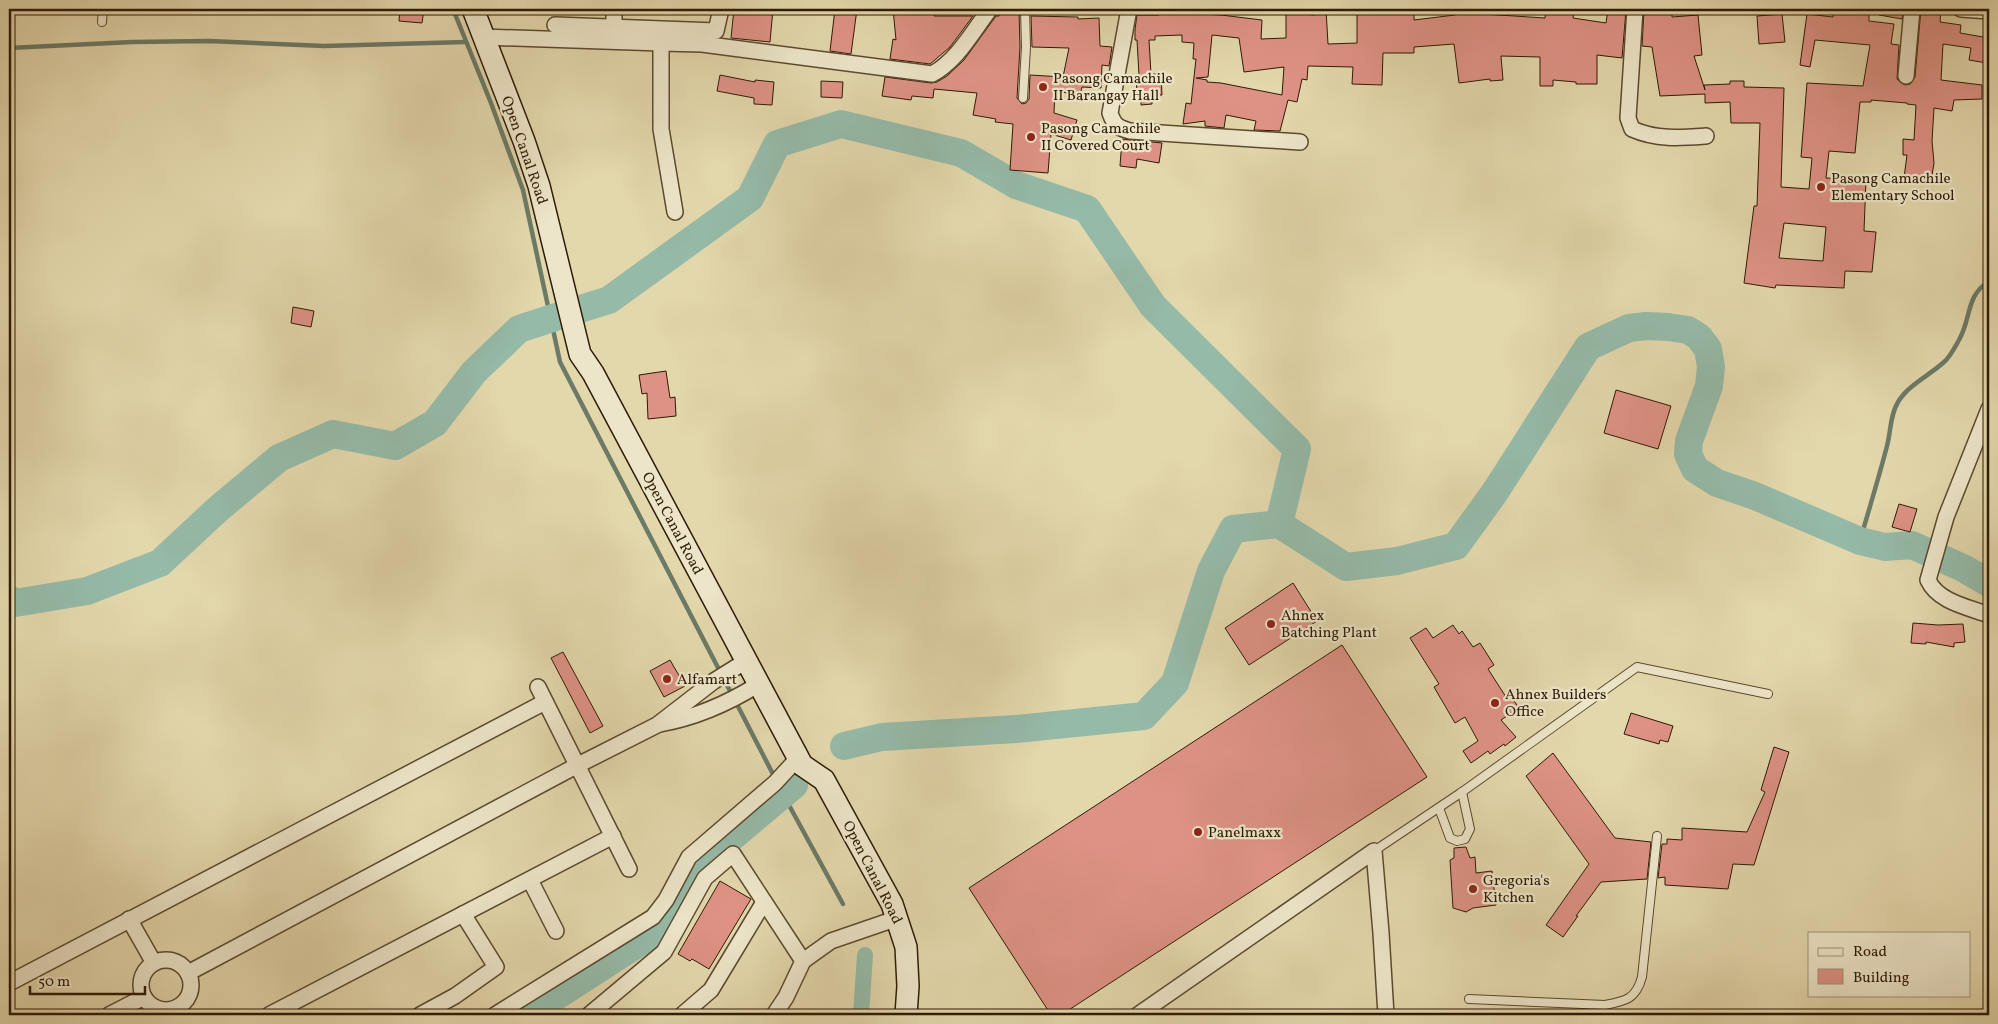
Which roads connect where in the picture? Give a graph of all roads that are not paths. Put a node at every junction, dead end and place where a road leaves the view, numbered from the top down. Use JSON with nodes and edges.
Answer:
{"nodes":[{"id":1,"x":103,"y":9,"type":"edge"},
{"id":2,"x":473,"y":9,"type":"edge"},
{"id":3,"x":614,"y":9,"type":"edge"},
{"id":4,"x":720,"y":9,"type":"edge"},
{"id":5,"x":990,"y":9,"type":"edge"},
{"id":6,"x":1024,"y":9,"type":"edge"},
{"id":7,"x":1129,"y":9,"type":"edge"},
{"id":8,"x":1635,"y":9,"type":"edge"},
{"id":9,"x":1912,"y":9,"type":"edge"},
{"id":10,"x":1961,"y":9,"type":"edge"},
{"id":11,"x":1989,"y":10,"type":"edge"},
{"id":12,"x":102,"y":22,"type":"dead end"},
{"id":13,"x":554,"y":24,"type":"dead end"},
{"id":14,"x":614,"y":27,"type":"junction"},
{"id":15,"x":484,"y":37,"type":"junction"},
{"id":16,"x":662,"y":43,"type":"junction"},
{"id":17,"x":1906,"y":76,"type":"dead end"},
{"id":18,"x":1023,"y":98,"type":"dead end"},
{"id":19,"x":1706,"y":136,"type":"dead end"},
{"id":20,"x":1300,"y":142,"type":"dead end"},
{"id":21,"x":675,"y":212,"type":"dead end"},
{"id":22,"x":1989,"y":409,"type":"edge"},
{"id":23,"x":1989,"y":615,"type":"edge"},
{"id":24,"x":746,"y":660,"type":"junction"},
{"id":25,"x":759,"y":684,"type":"junction"},
{"id":26,"x":538,"y":688,"type":"dead end"},
{"id":27,"x":1768,"y":694,"type":"dead end"},
{"id":28,"x":693,"y":696,"type":"junction"},
{"id":29,"x":545,"y":702,"type":"junction"},
{"id":30,"x":703,"y":713,"type":"junction"},
{"id":31,"x":657,"y":725,"type":"junction"},
{"id":32,"x":798,"y":758,"type":"junction"},
{"id":33,"x":578,"y":765,"type":"junction"},
{"id":34,"x":1462,"y":792,"type":"junction"},
{"id":35,"x":1438,"y":808,"type":"junction"},
{"id":36,"x":613,"y":836,"type":"junction"},
{"id":37,"x":1657,"y":836,"type":"dead end"},
{"id":38,"x":1374,"y":851,"type":"junction"},
{"id":39,"x":629,"y":869,"type":"dead end"},
{"id":40,"x":530,"y":880,"type":"junction"},
{"id":41,"x":764,"y":902,"type":"junction"},
{"id":42,"x":463,"y":914,"type":"junction"},
{"id":43,"x":898,"y":918,"type":"junction"},
{"id":44,"x":129,"y":919,"type":"junction"},
{"id":45,"x":556,"y":931,"type":"dead end"},
{"id":46,"x":803,"y":962,"type":"junction"},
{"id":47,"x":154,"y":963,"type":"junction"},
{"id":48,"x":188,"y":973,"type":"junction"},
{"id":49,"x":9,"y":983,"type":"edge"},
{"id":50,"x":144,"y":997,"type":"junction"},
{"id":51,"x":786,"y":997,"type":"junction"},
{"id":52,"x":1469,"y":999,"type":"dead end"},
{"id":53,"x":178,"y":1012,"type":"edge"},
{"id":54,"x":109,"y":1015,"type":"edge"},
{"id":55,"x":269,"y":1015,"type":"edge"},
{"id":56,"x":420,"y":1015,"type":"edge"},
{"id":57,"x":495,"y":1015,"type":"edge"},
{"id":58,"x":589,"y":1015,"type":"edge"},
{"id":59,"x":682,"y":1015,"type":"edge"},
{"id":60,"x":774,"y":1015,"type":"edge"},
{"id":61,"x":786,"y":1015,"type":"edge"},
{"id":62,"x":906,"y":1015,"type":"edge"},
{"id":63,"x":1138,"y":1015,"type":"edge"},
{"id":64,"x":1386,"y":1015,"type":"edge"}],
"edges":[{"from":1,"to":12,"type":"lane"},
{"from":2,"to":15,"type":"main road","name":"Open Canal Road"},
{"from":3,"to":14,"type":"street"},
{"from":4,"to":14,"type":"street"},
{"from":5,"to":16,"type":"street"},
{"from":6,"to":18,"type":"lane"},
{"from":7,"to":20,"type":"street"},
{"from":8,"to":19,"type":"street"},
{"from":9,"to":17,"type":"street"},
{"from":10,"to":11,"type":"street"},
{"from":13,"to":14,"type":"street"},
{"from":15,"to":16,"type":"street"},
{"from":15,"to":24,"type":"main road","name":"Open Canal Road"},
{"from":16,"to":21,"type":"street"},
{"from":22,"to":23,"type":"street"},
{"from":24,"to":25,"type":"main road","name":"Open Canal Road"},
{"from":24,"to":28,"type":"street"},
{"from":25,"to":30,"type":"street"},
{"from":25,"to":32,"type":"main road","name":"Open Canal Road"},
{"from":26,"to":29,"type":"street"},
{"from":27,"to":34,"type":"lane"},
{"from":28,"to":30,"type":"lane"},
{"from":28,"to":31,"type":"street"},
{"from":29,"to":33,"type":"street"},
{"from":29,"to":44,"type":"street"},
{"from":30,"to":31,"type":"street"},
{"from":31,"to":33,"type":"street"},
{"from":32,"to":43,"type":"main road","name":"Open Canal Road"},
{"from":32,"to":57,"type":"street"},
{"from":33,"to":36,"type":"street"},
{"from":33,"to":48,"type":"street"},
{"from":34,"to":35,"type":"lane"},
{"from":34,"to":35,"type":"lane"},
{"from":35,"to":38,"type":"lane"},
{"from":36,"to":39,"type":"street"},
{"from":36,"to":40,"type":"street"},
{"from":37,"to":52,"type":"lane"},
{"from":38,"to":63,"type":"street"},
{"from":38,"to":64,"type":"street"},
{"from":40,"to":42,"type":"street"},
{"from":40,"to":45,"type":"street"},
{"from":41,"to":46,"type":"street"},
{"from":41,"to":58,"type":"street"},
{"from":41,"to":59,"type":"street"},
{"from":42,"to":55,"type":"street"},
{"from":42,"to":56,"type":"street"},
{"from":43,"to":46,"type":"street"},
{"from":43,"to":62,"type":"main road","name":"Open Canal Road"},
{"from":44,"to":47,"type":"street"},
{"from":44,"to":49,"type":"street"},
{"from":46,"to":51,"type":"street"},
{"from":47,"to":48,"type":"street"},
{"from":47,"to":50,"type":"street"},
{"from":48,"to":53,"type":"street"},
{"from":50,"to":53,"type":"street"},
{"from":50,"to":54,"type":"street"},
{"from":51,"to":60,"type":"street"},
{"from":51,"to":61,"type":"street"}]}
